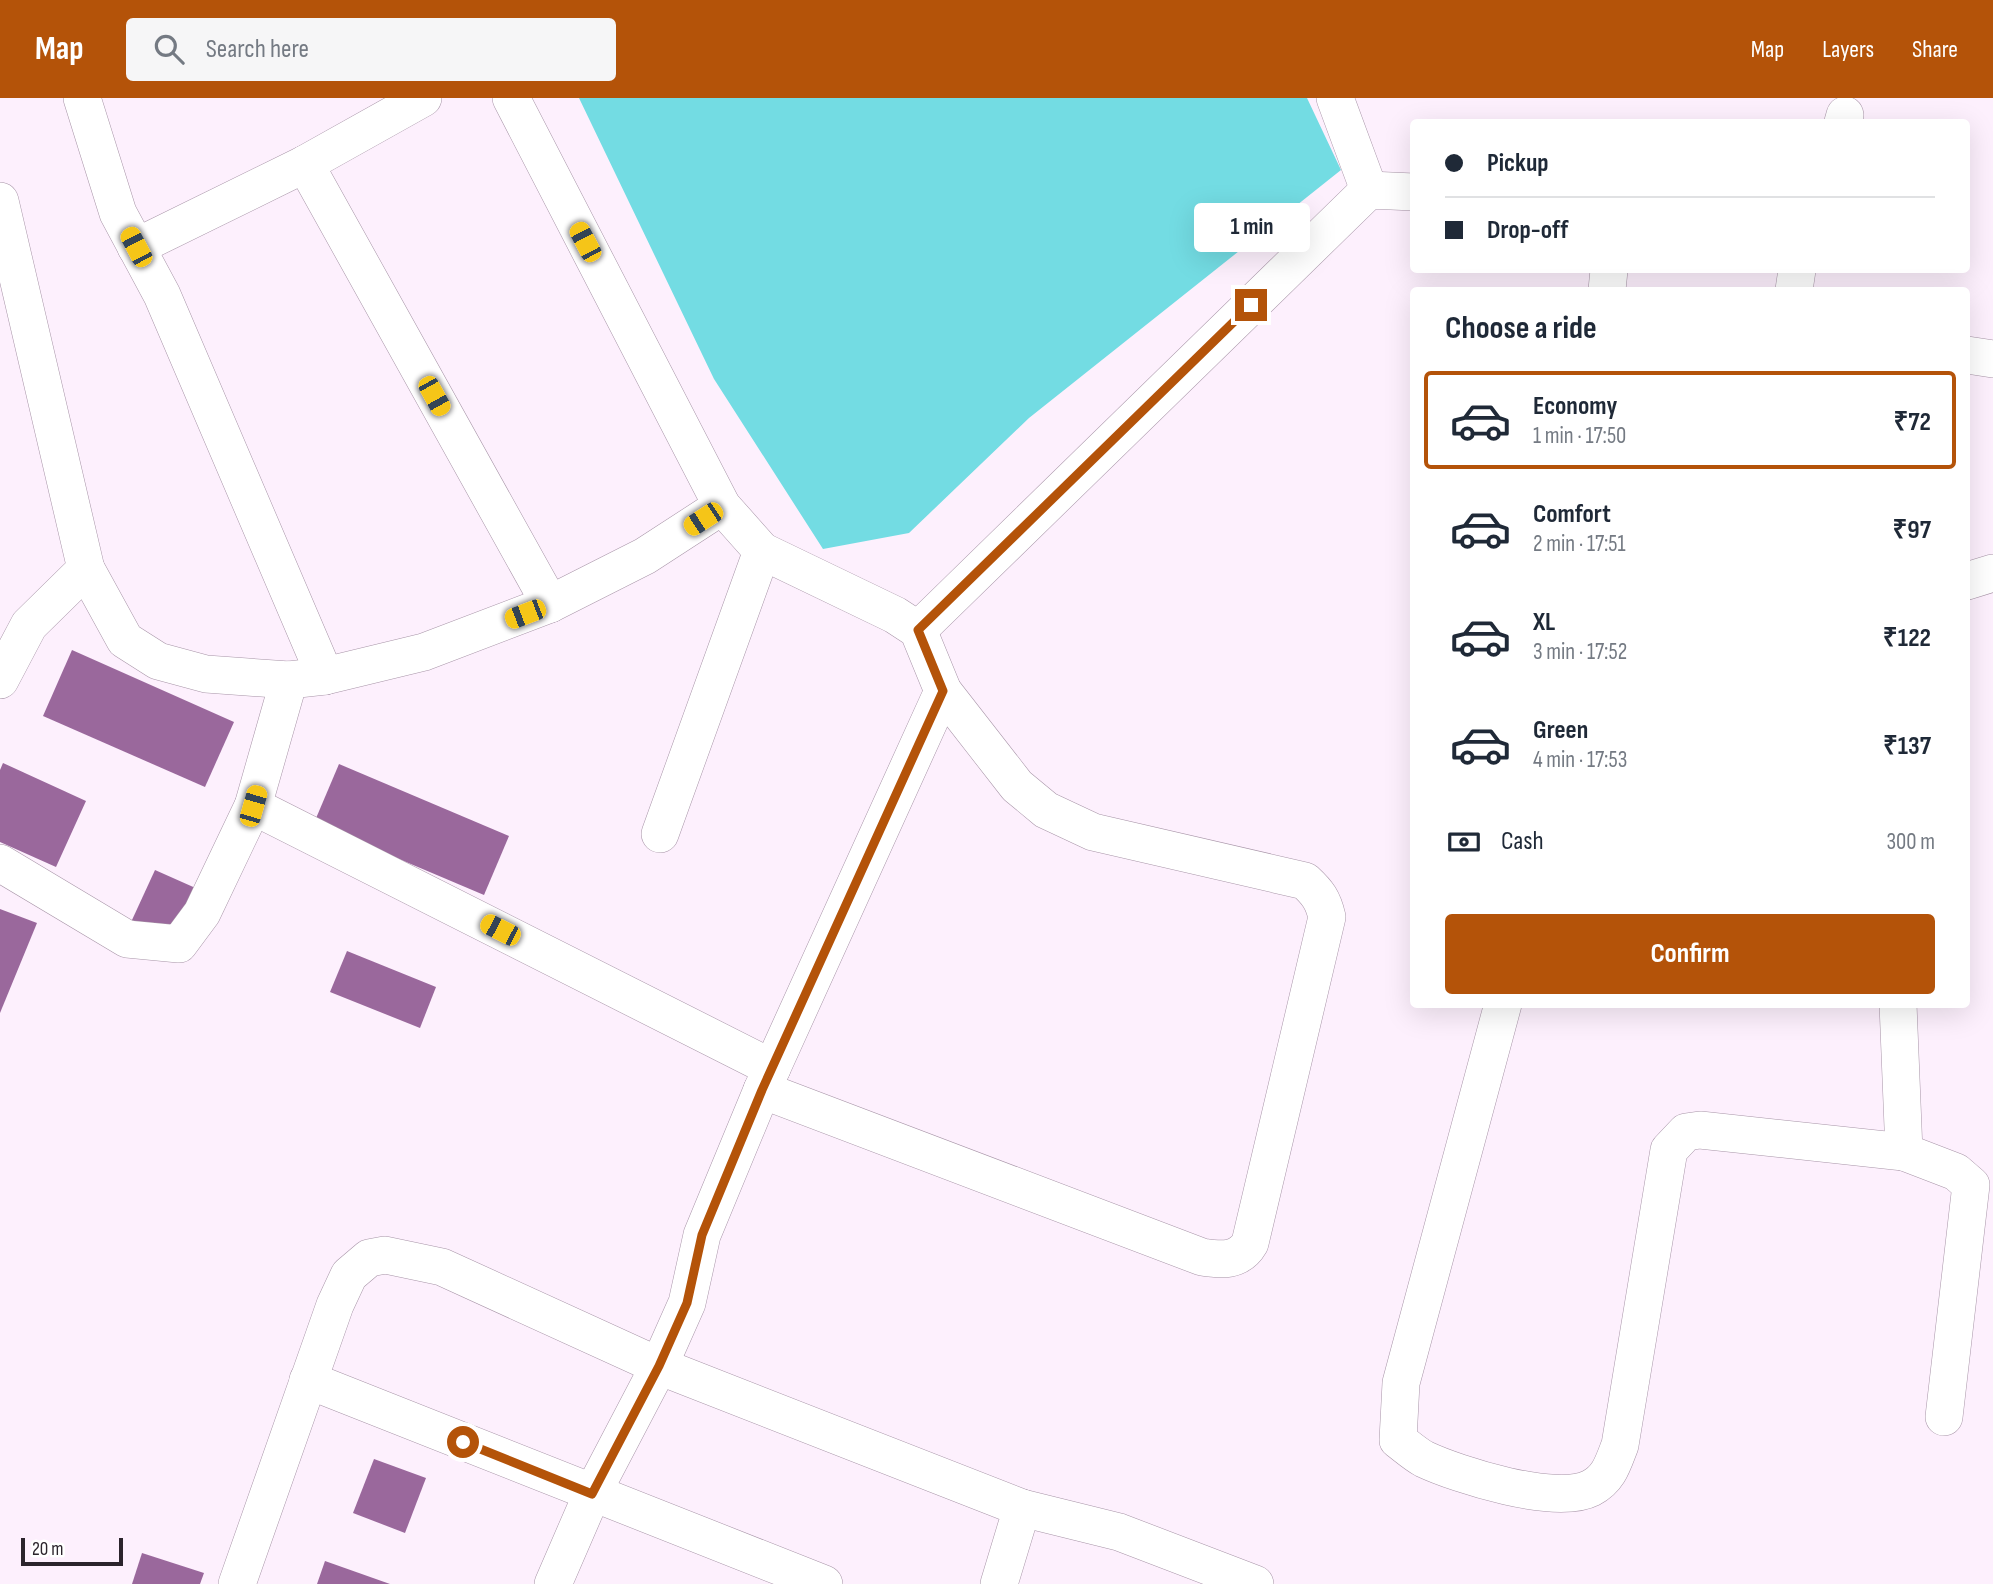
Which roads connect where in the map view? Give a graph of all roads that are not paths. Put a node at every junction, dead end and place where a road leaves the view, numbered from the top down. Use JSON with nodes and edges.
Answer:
{"nodes":[{"id":1,"x":82,"y":98,"type":"edge"},
{"id":2,"x":424,"y":98,"type":"edge"},
{"id":3,"x":511,"y":98,"type":"edge"},
{"id":4,"x":1335,"y":98,"type":"edge"},
{"id":5,"x":305,"y":164,"type":"junction"},
{"id":6,"x":1369,"y":190,"type":"junction"},
{"id":7,"x":1410,"y":192,"type":"edge"},
{"id":8,"x":0,"y":201,"type":"edge"},
{"id":9,"x":136,"y":247,"type":"junction"},
{"id":10,"x":1970,"y":355,"type":"edge"},
{"id":11,"x":1993,"y":359,"type":"edge"},
{"id":12,"x":722,"y":506,"type":"junction"},
{"id":13,"x":762,"y":551,"type":"junction"},
{"id":14,"x":86,"y":569,"type":"junction"},
{"id":15,"x":1993,"y":573,"type":"edge"},
{"id":16,"x":1970,"y":580,"type":"edge"},
{"id":17,"x":550,"y":604,"type":"junction"},
{"id":18,"x":918,"y":630,"type":"junction"},
{"id":19,"x":307,"y":678,"type":"junction"},
{"id":20,"x":0,"y":680,"type":"edge"},
{"id":21,"x":943,"y":691,"type":"junction"},
{"id":22,"x":253,"y":806,"type":"junction"},
{"id":23,"x":660,"y":834,"type":"dead end"},
{"id":24,"x":0,"y":863,"type":"edge"},
{"id":25,"x":1502,"y":1008,"type":"edge"},
{"id":26,"x":1898,"y":1008,"type":"edge"},
{"id":27,"x":767,"y":1079,"type":"junction"},
{"id":28,"x":1904,"y":1152,"type":"junction"},
{"id":29,"x":659,"y":1366,"type":"junction"},
{"id":30,"x":309,"y":1380,"type":"junction"},
{"id":31,"x":1944,"y":1417,"type":"dead end"},
{"id":32,"x":592,"y":1494,"type":"junction"},
{"id":33,"x":1022,"y":1508,"type":"junction"},
{"id":34,"x":237,"y":1584,"type":"edge"},
{"id":35,"x":553,"y":1584,"type":"edge"},
{"id":36,"x":824,"y":1584,"type":"edge"},
{"id":37,"x":999,"y":1584,"type":"edge"},
{"id":38,"x":1255,"y":1584,"type":"edge"}],
"edges":[{"from":1,"to":9,"type":"street"},
{"from":2,"to":5,"type":"street"},
{"from":3,"to":12,"type":"street"},
{"from":4,"to":6,"type":"street"},
{"from":5,"to":9,"type":"street"},
{"from":5,"to":17,"type":"street"},
{"from":6,"to":7,"type":"street"},
{"from":6,"to":18,"type":"street"},
{"from":8,"to":14,"type":"street"},
{"from":9,"to":19,"type":"street"},
{"from":10,"to":11,"type":"street"},
{"from":12,"to":13,"type":"street"},
{"from":12,"to":17,"type":"street"},
{"from":13,"to":18,"type":"street"},
{"from":13,"to":23,"type":"street"},
{"from":14,"to":19,"type":"street"},
{"from":14,"to":20,"type":"street"},
{"from":15,"to":16,"type":"street"},
{"from":17,"to":19,"type":"street"},
{"from":18,"to":21,"type":"street"},
{"from":19,"to":22,"type":"street"},
{"from":21,"to":27,"type":"street"},
{"from":21,"to":27,"type":"street"},
{"from":22,"to":24,"type":"street"},
{"from":22,"to":27,"type":"street"},
{"from":25,"to":28,"type":"street"},
{"from":26,"to":28,"type":"street"},
{"from":27,"to":29,"type":"street"},
{"from":28,"to":31,"type":"street"},
{"from":29,"to":30,"type":"street"},
{"from":29,"to":32,"type":"street"},
{"from":29,"to":33,"type":"street"},
{"from":30,"to":32,"type":"street"},
{"from":30,"to":34,"type":"street"},
{"from":32,"to":35,"type":"street"},
{"from":32,"to":36,"type":"street"},
{"from":33,"to":37,"type":"street"},
{"from":33,"to":38,"type":"street"}]}
